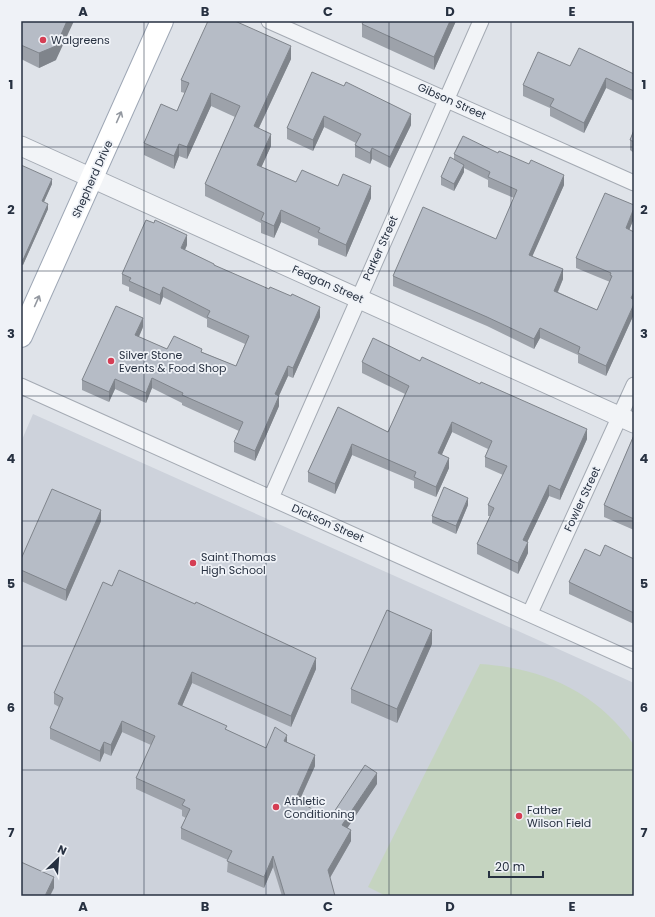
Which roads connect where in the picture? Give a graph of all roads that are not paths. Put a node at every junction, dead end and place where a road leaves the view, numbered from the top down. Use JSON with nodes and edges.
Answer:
{"nodes":[{"id":1,"x":162,"y":21,"type":"edge"},
{"id":2,"x":269,"y":21,"type":"edge"},
{"id":3,"x":481,"y":21,"type":"edge"},
{"id":4,"x":446,"y":98,"type":"junction"},
{"id":5,"x":21,"y":146,"type":"edge"},
{"id":6,"x":92,"y":178,"type":"junction"},
{"id":7,"x":634,"y":183,"type":"edge"},
{"id":8,"x":359,"y":298,"type":"junction"},
{"id":9,"x":21,"y":336,"type":"edge"},
{"id":10,"x":634,"y":385,"type":"edge"},
{"id":11,"x":21,"y":386,"type":"edge"},
{"id":12,"x":627,"y":420,"type":"edge"},
{"id":13,"x":271,"y":498,"type":"junction"},
{"id":14,"x":530,"y":613,"type":"junction"},
{"id":15,"x":634,"y":661,"type":"edge"}],
"edges":[{"from":6,"to":1,"type":"main road","name":"Shepherd Drive","one_way":true},
{"from":2,"to":4,"type":"street","name":"Gibson Street"},
{"from":3,"to":4,"type":"street","name":"Parker Street"},
{"from":4,"to":7,"type":"street","name":"Gibson Street"},
{"from":4,"to":8,"type":"street","name":"Parker Street"},
{"from":5,"to":6,"type":"street","name":"Feagan Street"},
{"from":6,"to":8,"type":"street","name":"Feagan Street"},
{"from":9,"to":6,"type":"main road","name":"Shepherd Drive","one_way":true},
{"from":8,"to":12,"type":"street","name":"Feagan Street"},
{"from":8,"to":13,"type":"street","name":"Parker Street"},
{"from":10,"to":12,"type":"street","name":"Fowler Street"},
{"from":11,"to":13,"type":"street","name":"Dickson Street"},
{"from":12,"to":14,"type":"street","name":"Fowler Street"},
{"from":13,"to":14,"type":"street","name":"Dickson Street"},
{"from":14,"to":15,"type":"street","name":"Dickson Street"}]}
